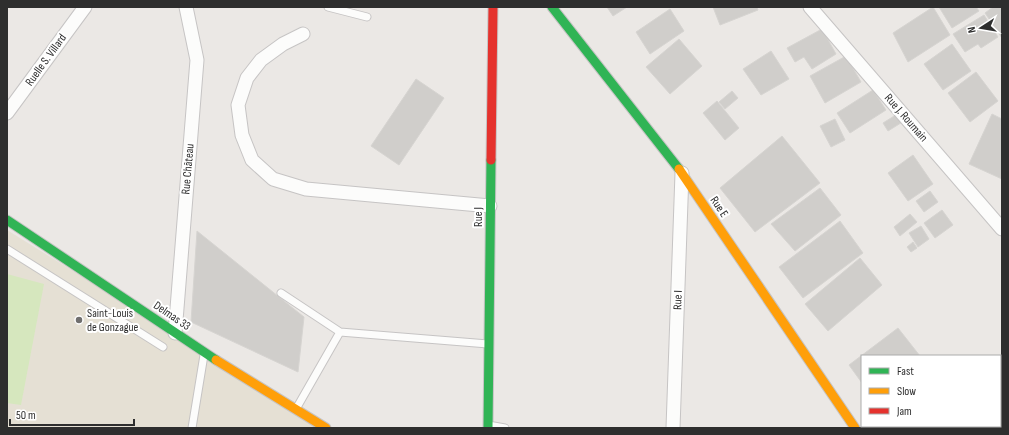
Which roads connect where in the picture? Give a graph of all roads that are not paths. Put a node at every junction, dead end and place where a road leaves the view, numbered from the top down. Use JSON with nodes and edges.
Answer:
{"nodes":[{"id":1,"x":85,"y":7,"type":"edge"},
{"id":2,"x":186,"y":7,"type":"edge"},
{"id":3,"x":328,"y":7,"type":"edge"},
{"id":4,"x":494,"y":7,"type":"edge"},
{"id":5,"x":552,"y":7,"type":"edge"},
{"id":6,"x":810,"y":7,"type":"edge"},
{"id":7,"x":367,"y":17,"type":"dead end"},
{"id":8,"x":303,"y":34,"type":"dead end"},
{"id":9,"x":7,"y":113,"type":"edge"},
{"id":10,"x":682,"y":173,"type":"junction"},
{"id":11,"x":490,"y":206,"type":"junction"},
{"id":12,"x":7,"y":220,"type":"edge"},
{"id":13,"x":1002,"y":229,"type":"edge"},
{"id":14,"x":7,"y":249,"type":"edge"},
{"id":15,"x":281,"y":293,"type":"dead end"},
{"id":16,"x":340,"y":332,"type":"junction"},
{"id":17,"x":175,"y":333,"type":"junction"},
{"id":18,"x":489,"y":344,"type":"junction"},
{"id":19,"x":163,"y":347,"type":"dead end"},
{"id":20,"x":205,"y":353,"type":"junction"},
{"id":21,"x":296,"y":410,"type":"junction"},
{"id":22,"x":488,"y":427,"type":"edge"},
{"id":23,"x":192,"y":428,"type":"edge"},
{"id":24,"x":326,"y":428,"type":"edge"},
{"id":25,"x":505,"y":428,"type":"edge"},
{"id":26,"x":673,"y":428,"type":"edge"},
{"id":27,"x":855,"y":428,"type":"edge"}],
"edges":[{"from":1,"to":9,"type":"street","name":"Ruelle S. Villard"},
{"from":2,"to":17,"type":"street","name":"Rue Château"},
{"from":3,"to":7,"type":"lane"},
{"from":4,"to":11,"type":"street","name":"Rue J"},
{"from":5,"to":10,"type":"street","name":"Rue E"},
{"from":6,"to":13,"type":"street","name":"Rue J. Roumain"},
{"from":8,"to":11,"type":"street"},
{"from":10,"to":26,"type":"street","name":"Rue I"},
{"from":10,"to":27,"type":"street","name":"Rue E"},
{"from":11,"to":18,"type":"street","name":"Rue J"},
{"from":12,"to":17,"type":"street","name":"Delmas 33"},
{"from":14,"to":19,"type":"lane"},
{"from":15,"to":16,"type":"lane"},
{"from":16,"to":18,"type":"lane"},
{"from":16,"to":21,"type":"lane"},
{"from":17,"to":20,"type":"street","name":"Delmas 33"},
{"from":18,"to":22,"type":"street","name":"Rue J"},
{"from":20,"to":21,"type":"street","name":"Delmas 33"},
{"from":20,"to":23,"type":"lane"},
{"from":21,"to":24,"type":"street","name":"Delmas 33"},
{"from":22,"to":25,"type":"lane"}]}
